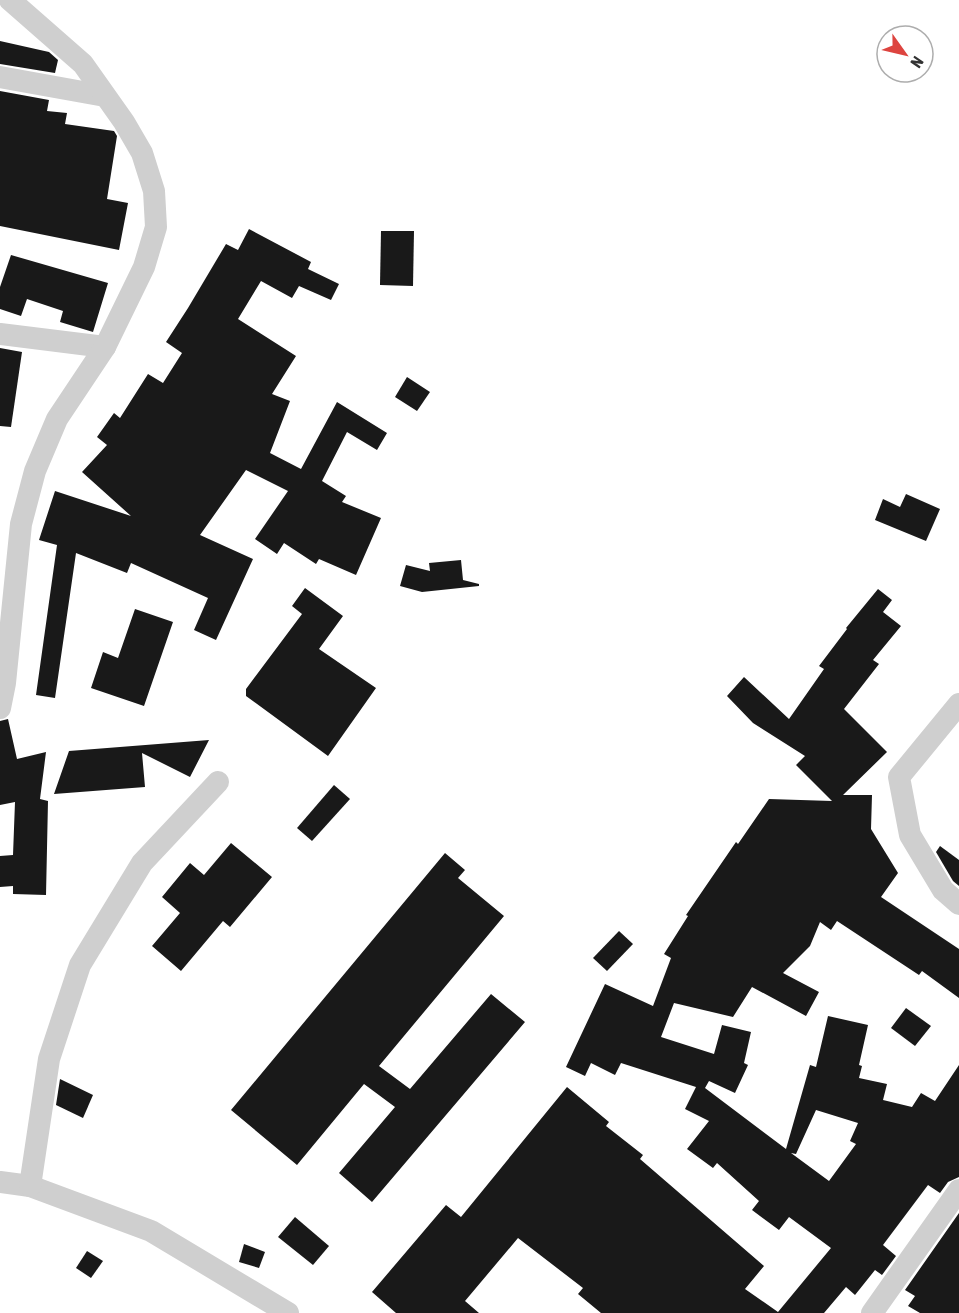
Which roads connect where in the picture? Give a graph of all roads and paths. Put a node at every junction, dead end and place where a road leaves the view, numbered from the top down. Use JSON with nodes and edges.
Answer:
{"nodes":[{"id":1,"x":10,"y":0,"type":"edge"},
{"id":2,"x":0,"y":77,"type":"edge"},
{"id":3,"x":105,"y":96,"type":"junction"},
{"id":4,"x":0,"y":334,"type":"edge"},
{"id":5,"x":105,"y":347,"type":"junction"},
{"id":6,"x":959,"y":704,"type":"edge"},
{"id":7,"x":0,"y":708,"type":"edge"},
{"id":8,"x":218,"y":782,"type":"dead end"},
{"id":9,"x":959,"y":904,"type":"edge"},
{"id":10,"x":0,"y":1182,"type":"edge"},
{"id":11,"x":30,"y":1186,"type":"junction"},
{"id":12,"x":959,"y":1190,"type":"edge"},
{"id":13,"x":288,"y":1313,"type":"edge"},
{"id":14,"x":872,"y":1313,"type":"edge"}],
"edges":[{"from":1,"to":3,"type":"street"},
{"from":2,"to":3,"type":"street"},
{"from":3,"to":5,"type":"street"},
{"from":4,"to":5,"type":"street"},
{"from":5,"to":7,"type":"street"},
{"from":6,"to":9,"type":"street"},
{"from":8,"to":11,"type":"street"},
{"from":10,"to":11,"type":"street"},
{"from":11,"to":13,"type":"street"},
{"from":12,"to":14,"type":"street"}]}
